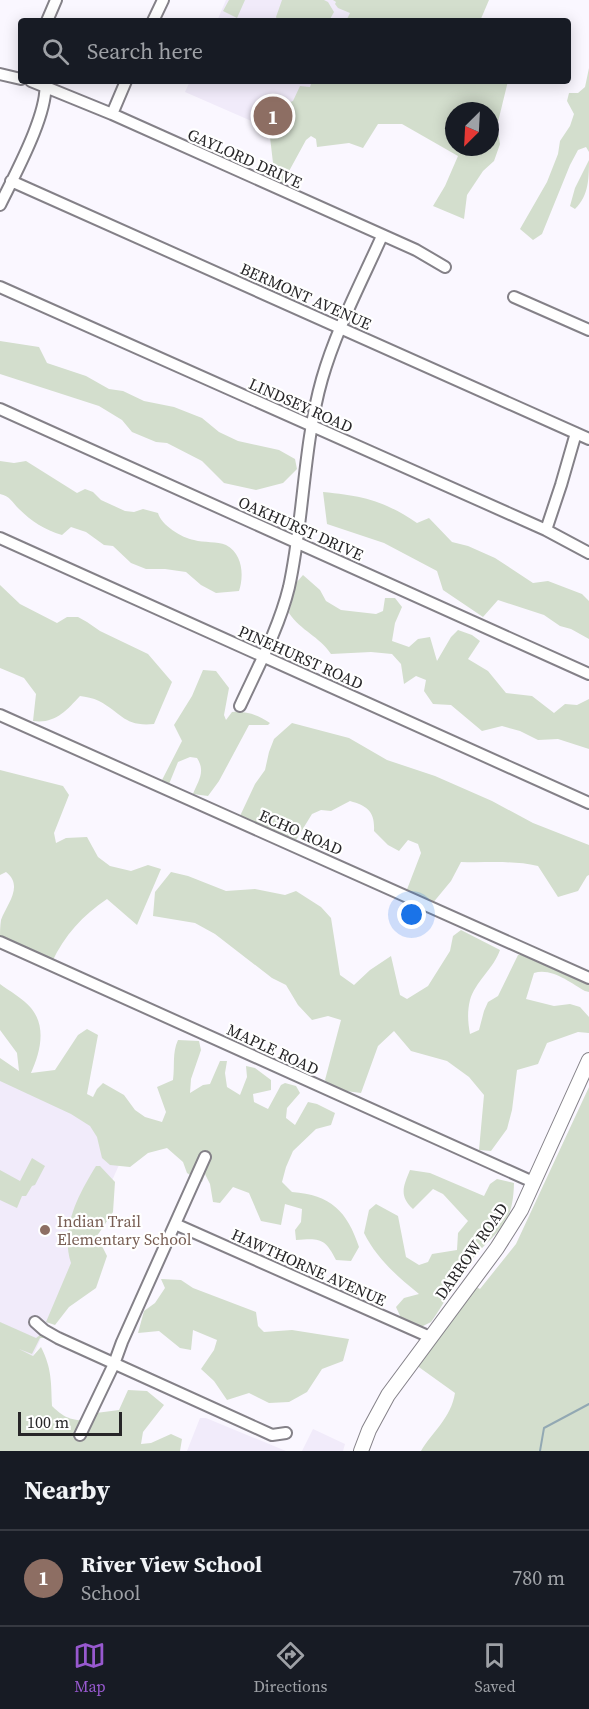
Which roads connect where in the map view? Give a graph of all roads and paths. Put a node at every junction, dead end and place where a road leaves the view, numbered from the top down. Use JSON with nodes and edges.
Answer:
{"nodes":[{"id":1,"x":56,"y":0,"type":"edge"},
{"id":2,"x":163,"y":0,"type":"edge"},
{"id":3,"x":48,"y":18,"type":"edge"},
{"id":4,"x":154,"y":18,"type":"edge"},
{"id":5,"x":0,"y":74,"type":"edge"},
{"id":6,"x":18,"y":78,"type":"edge"},
{"id":7,"x":45,"y":84,"type":"edge"},
{"id":8,"x":47,"y":84,"type":"edge"},
{"id":9,"x":125,"y":84,"type":"edge"},
{"id":10,"x":112,"y":114,"type":"junction"},
{"id":11,"x":11,"y":181,"type":"junction"},
{"id":12,"x":0,"y":205,"type":"edge"},
{"id":13,"x":382,"y":236,"type":"junction"},
{"id":14,"x":445,"y":267,"type":"dead end"},
{"id":15,"x":0,"y":287,"type":"edge"},
{"id":16,"x":514,"y":297,"type":"dead end"},
{"id":17,"x":340,"y":327,"type":"junction"},
{"id":18,"x":589,"y":330,"type":"edge"},
{"id":19,"x":0,"y":409,"type":"edge"},
{"id":20,"x":313,"y":427,"type":"junction"},
{"id":21,"x":576,"y":433,"type":"junction"},
{"id":22,"x":589,"y":439,"type":"edge"},
{"id":23,"x":546,"y":530,"type":"junction"},
{"id":24,"x":0,"y":538,"type":"edge"},
{"id":25,"x":297,"y":544,"type":"junction"},
{"id":26,"x":589,"y":552,"type":"edge"},
{"id":27,"x":263,"y":656,"type":"junction"},
{"id":28,"x":589,"y":674,"type":"edge"},
{"id":29,"x":240,"y":706,"type":"dead end"},
{"id":30,"x":0,"y":715,"type":"edge"},
{"id":31,"x":589,"y":803,"type":"edge"},
{"id":32,"x":0,"y":942,"type":"edge"},
{"id":33,"x":589,"y":978,"type":"edge"},
{"id":34,"x":589,"y":1060,"type":"edge"},
{"id":35,"x":205,"y":1157,"type":"dead end"},
{"id":36,"x":533,"y":1182,"type":"junction"},
{"id":37,"x":176,"y":1224,"type":"junction"},
{"id":38,"x":35,"y":1322,"type":"dead end"},
{"id":39,"x":430,"y":1337,"type":"junction"},
{"id":40,"x":114,"y":1364,"type":"junction"},
{"id":41,"x":286,"y":1433,"type":"dead end"},
{"id":42,"x":80,"y":1435,"type":"dead end"},
{"id":43,"x":361,"y":1451,"type":"edge"}],
"edges":[{"from":1,"to":3,"type":"street"},
{"from":2,"to":4,"type":"street"},
{"from":5,"to":6,"type":"street"},
{"from":7,"to":11,"type":"street"},
{"from":8,"to":10,"type":"street","name":"GAYLORD DRIVE"},
{"from":9,"to":10,"type":"street"},
{"from":10,"to":13,"type":"street","name":"GAYLORD DRIVE"},
{"from":11,"to":12,"type":"street"},
{"from":11,"to":17,"type":"street","name":"BERMONT AVENUE"},
{"from":13,"to":14,"type":"street","name":"GAYLORD DRIVE"},
{"from":13,"to":17,"type":"street"},
{"from":15,"to":20,"type":"street","name":"LINDSEY ROAD"},
{"from":16,"to":18,"type":"street"},
{"from":17,"to":20,"type":"street"},
{"from":17,"to":21,"type":"street","name":"BERMONT AVENUE"},
{"from":19,"to":25,"type":"street","name":"OAKHURST DRIVE"},
{"from":20,"to":23,"type":"street","name":"LINDSEY ROAD"},
{"from":20,"to":25,"type":"street"},
{"from":21,"to":22,"type":"street","name":"BERMONT AVENUE"},
{"from":21,"to":23,"type":"street"},
{"from":23,"to":26,"type":"street","name":"LINDSEY ROAD"},
{"from":24,"to":27,"type":"street","name":"PINEHURST ROAD"},
{"from":25,"to":27,"type":"street"},
{"from":25,"to":28,"type":"street","name":"OAKHURST DRIVE"},
{"from":27,"to":29,"type":"street"},
{"from":27,"to":31,"type":"street","name":"PINEHURST ROAD"},
{"from":30,"to":33,"type":"street","name":"ECHO ROAD"},
{"from":32,"to":36,"type":"street","name":"MAPLE ROAD"},
{"from":34,"to":36,"type":"main road","name":"DARROW ROAD"},
{"from":35,"to":37,"type":"street"},
{"from":36,"to":39,"type":"main road","name":"DARROW ROAD"},
{"from":37,"to":39,"type":"street","name":"HAWTHORNE AVENUE"},
{"from":37,"to":40,"type":"street"},
{"from":38,"to":40,"type":"street"},
{"from":39,"to":43,"type":"main road","name":"DARROW ROAD"},
{"from":40,"to":41,"type":"street"},
{"from":40,"to":42,"type":"street"}]}
